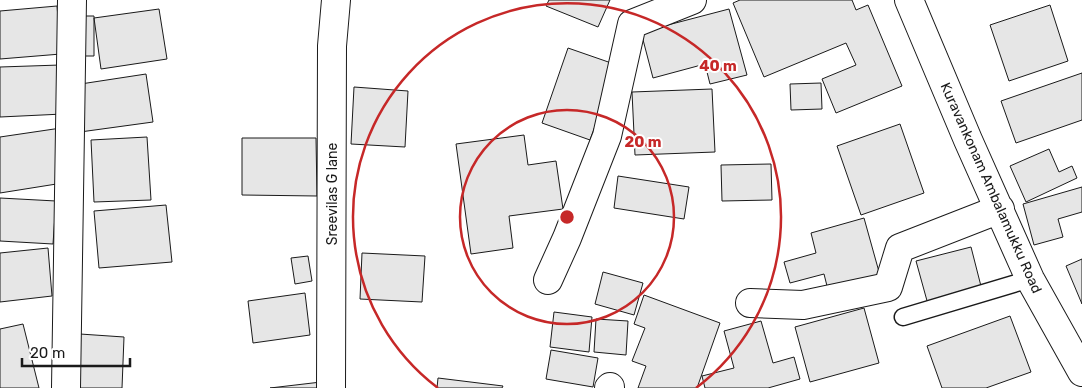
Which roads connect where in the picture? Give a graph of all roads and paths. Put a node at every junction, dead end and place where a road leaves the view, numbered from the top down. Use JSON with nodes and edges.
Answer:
{"nodes":[{"id":1,"x":72,"y":0,"type":"edge"},
{"id":2,"x":336,"y":0,"type":"edge"},
{"id":3,"x":692,"y":0,"type":"edge"},
{"id":4,"x":909,"y":0,"type":"edge"},
{"id":5,"x":1000,"y":210,"type":"junction"},
{"id":6,"x":1030,"y":278,"type":"junction"},
{"id":7,"x":548,"y":280,"type":"dead end"},
{"id":8,"x":750,"y":303,"type":"dead end"},
{"id":9,"x":903,"y":317,"type":"dead end"},
{"id":10,"x":1082,"y":372,"type":"edge"},
{"id":11,"x":66,"y":388,"type":"edge"},
{"id":12,"x":332,"y":388,"type":"edge"}],
"edges":[{"from":1,"to":11,"type":"street"},
{"from":2,"to":12,"type":"street","name":"Sreevilas G lane"},
{"from":3,"to":7,"type":"street"},
{"from":4,"to":5,"type":"street","name":"Kuravankonam Ambalamukku Road"},
{"from":5,"to":6,"type":"street","name":"Kuravankonam Ambalamukku Road"},
{"from":5,"to":8,"type":"street"},
{"from":6,"to":9,"type":"lane"},
{"from":6,"to":10,"type":"street","name":"Kuravankonam Ambalamukku Road"}]}
